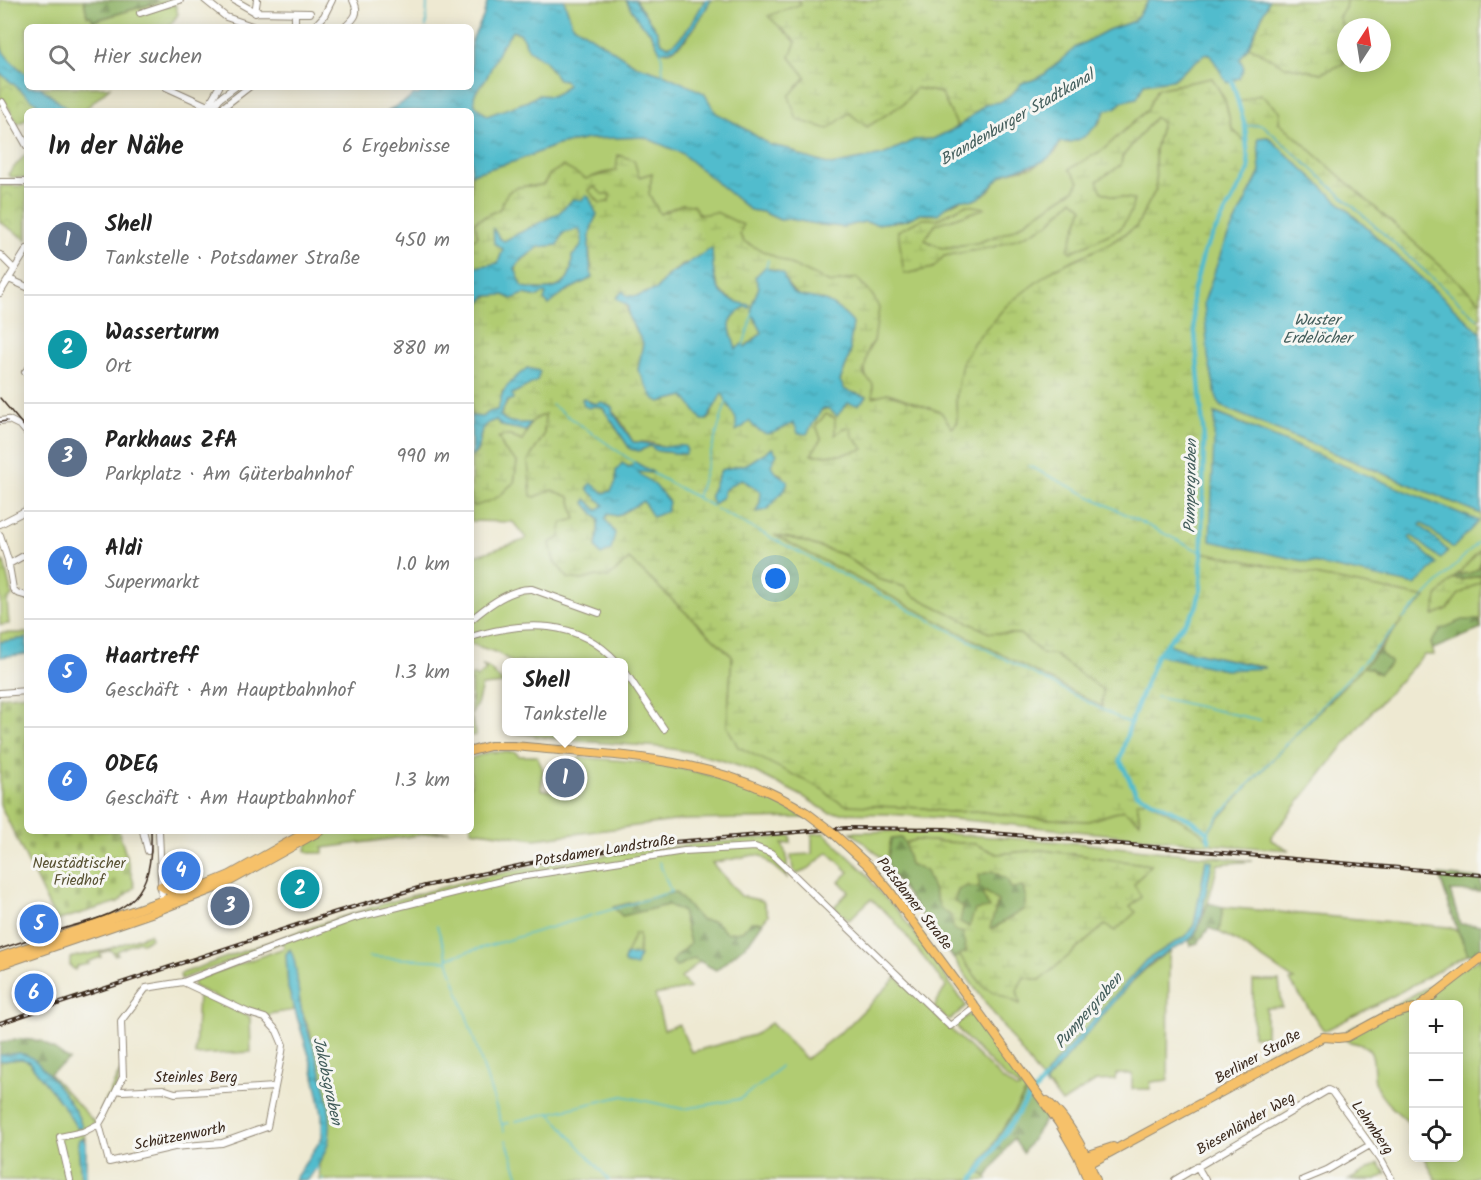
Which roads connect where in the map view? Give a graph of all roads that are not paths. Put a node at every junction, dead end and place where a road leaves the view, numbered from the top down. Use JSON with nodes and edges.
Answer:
{"nodes":[{"id":1,"x":180,"y":0,"type":"edge"},
{"id":2,"x":205,"y":0,"type":"edge"},
{"id":3,"x":234,"y":0,"type":"edge"},
{"id":4,"x":257,"y":0,"type":"edge"},
{"id":5,"x":332,"y":0,"type":"edge"},
{"id":6,"x":353,"y":0,"type":"edge"},
{"id":7,"x":255,"y":12,"type":"junction"},
{"id":8,"x":140,"y":13,"type":"dead end"},
{"id":9,"x":295,"y":13,"type":"junction"},
{"id":10,"x":310,"y":13,"type":"dead end"},
{"id":11,"x":250,"y":24,"type":"edge"},
{"id":12,"x":295,"y":24,"type":"edge"},
{"id":13,"x":317,"y":24,"type":"edge"},
{"id":14,"x":348,"y":24,"type":"edge"},
{"id":15,"x":172,"y":90,"type":"edge"},
{"id":16,"x":218,"y":90,"type":"edge"},
{"id":17,"x":231,"y":90,"type":"edge"},
{"id":18,"x":244,"y":90,"type":"edge"},
{"id":19,"x":2,"y":102,"type":"dead end"},
{"id":20,"x":208,"y":108,"type":"edge"},
{"id":21,"x":213,"y":108,"type":"edge"},
{"id":22,"x":213,"y":108,"type":"edge"},
{"id":23,"x":215,"y":108,"type":"edge"},
{"id":24,"x":24,"y":141,"type":"edge"},
{"id":25,"x":0,"y":182,"type":"edge"},
{"id":26,"x":24,"y":182,"type":"edge"},
{"id":27,"x":24,"y":253,"type":"edge"},
{"id":28,"x":0,"y":255,"type":"edge"},
{"id":29,"x":14,"y":268,"type":"junction"},
{"id":30,"x":9,"y":279,"type":"junction"},
{"id":31,"x":24,"y":286,"type":"edge"},
{"id":32,"x":0,"y":293,"type":"edge"},
{"id":33,"x":0,"y":421,"type":"edge"},
{"id":34,"x":24,"y":423,"type":"edge"},
{"id":35,"x":24,"y":512,"type":"edge"},
{"id":36,"x":0,"y":524,"type":"edge"},
{"id":37,"x":0,"y":535,"type":"edge"},
{"id":38,"x":24,"y":556,"type":"edge"},
{"id":39,"x":9,"y":564,"type":"junction"},
{"id":40,"x":24,"y":595,"type":"edge"},
{"id":41,"x":599,"y":613,"type":"dead end"},
{"id":42,"x":474,"y":617,"type":"edge"},
{"id":43,"x":474,"y":636,"type":"edge"},
{"id":44,"x":613,"y":658,"type":"edge"},
{"id":45,"x":628,"y":676,"type":"edge"},
{"id":46,"x":24,"y":691,"type":"edge"},
{"id":47,"x":0,"y":693,"type":"edge"},
{"id":48,"x":664,"y":729,"type":"dead end"},
{"id":49,"x":474,"y":749,"type":"edge"},
{"id":50,"x":144,"y":834,"type":"edge"},
{"id":51,"x":159,"y":834,"type":"edge"},
{"id":52,"x":304,"y":834,"type":"edge"},
{"id":53,"x":313,"y":834,"type":"edge"},
{"id":54,"x":293,"y":843,"type":"junction"},
{"id":55,"x":148,"y":851,"type":"dead end"},
{"id":56,"x":161,"y":886,"type":"junction"},
{"id":57,"x":185,"y":893,"type":"junction"},
{"id":58,"x":162,"y":905,"type":"junction"},
{"id":59,"x":0,"y":957,"type":"edge"},
{"id":60,"x":1481,"y":958,"type":"edge"},
{"id":61,"x":0,"y":965,"type":"edge"},
{"id":62,"x":181,"y":983,"type":"junction"},
{"id":63,"x":1428,"y":1000,"type":"edge"},
{"id":64,"x":975,"y":1007,"type":"junction"},
{"id":65,"x":1409,"y":1009,"type":"edge"},
{"id":66,"x":274,"y":1088,"type":"junction"},
{"id":67,"x":118,"y":1090,"type":"junction"},
{"id":68,"x":1330,"y":1090,"type":"joint"},
{"id":69,"x":99,"y":1124,"type":"junction"},
{"id":70,"x":1370,"y":1145,"type":"junction"},
{"id":71,"x":1085,"y":1162,"type":"junction"},
{"id":72,"x":1197,"y":1166,"type":"junction"},
{"id":73,"x":70,"y":1180,"type":"edge"},
{"id":74,"x":1088,"y":1180,"type":"edge"},
{"id":75,"x":1096,"y":1180,"type":"edge"},
{"id":76,"x":1175,"y":1180,"type":"edge"},
{"id":77,"x":1205,"y":1180,"type":"edge"},
{"id":78,"x":1303,"y":1180,"type":"edge"},
{"id":79,"x":1392,"y":1180,"type":"edge"}],
"edges":[{"from":1,"to":8,"type":"street"},
{"from":2,"to":11,"type":"street"},
{"from":3,"to":7,"type":"street"},
{"from":4,"to":7,"type":"street"},
{"from":5,"to":13,"type":"street"},
{"from":6,"to":14,"type":"street"},
{"from":7,"to":9,"type":"street"},
{"from":9,"to":10,"type":"street"},
{"from":9,"to":12,"type":"street"},
{"from":15,"to":20,"type":"street"},
{"from":16,"to":21,"type":"street"},
{"from":17,"to":22,"type":"street"},
{"from":18,"to":23,"type":"street"},
{"from":19,"to":24,"type":"street"},
{"from":25,"to":26,"type":"street"},
{"from":27,"to":29,"type":"street"},
{"from":28,"to":29,"type":"street"},
{"from":29,"to":30,"type":"street"},
{"from":30,"to":31,"type":"street"},
{"from":30,"to":32,"type":"street"},
{"from":33,"to":34,"type":"street"},
{"from":35,"to":36,"type":"street"},
{"from":37,"to":39,"type":"street"},
{"from":38,"to":39,"type":"street"},
{"from":39,"to":40,"type":"street"},
{"from":41,"to":42,"type":"street"},
{"from":43,"to":44,"type":"street"},
{"from":45,"to":48,"type":"street"},
{"from":46,"to":47,"type":"street"},
{"from":49,"to":64,"type":"main road","name":"Potsdamer Straße","bridge":true},
{"from":50,"to":55,"type":"street"},
{"from":51,"to":56,"type":"street"},
{"from":52,"to":54,"type":"main road"},
{"from":53,"to":54,"type":"main road"},
{"from":54,"to":57,"type":"main road"},
{"from":54,"to":58,"type":"main road"},
{"from":56,"to":57,"type":"main road"},
{"from":56,"to":58,"type":"street"},
{"from":57,"to":58,"type":"main road"},
{"from":58,"to":59,"type":"main road"},
{"from":58,"to":61,"type":"main road"},
{"from":60,"to":63,"type":"main road"},
{"from":62,"to":64,"type":"street","name":"Potsdamer Landstraße"},
{"from":62,"to":66,"type":"street","name":"Schützenworth"},
{"from":62,"to":67,"type":"street"},
{"from":64,"to":71,"type":"main road","name":"Potsdamer Straße"},
{"from":65,"to":71,"type":"main road","name":"Berliner Straße"},
{"from":66,"to":67,"type":"street","name":"Steinles Berg"},
{"from":66,"to":69,"type":"street","name":"Schützenworth"},
{"from":67,"to":69,"type":"street"},
{"from":68,"to":70,"type":"street","name":"Lehmberg"},
{"from":68,"to":72,"type":"street","name":"Biesenländer Weg"},
{"from":69,"to":73,"type":"street"},
{"from":70,"to":78,"type":"street"},
{"from":70,"to":79,"type":"street","name":"Lehmberg"},
{"from":71,"to":74,"type":"main road"},
{"from":71,"to":75,"type":"main road"},
{"from":72,"to":76,"type":"street","name":"Biesenländer Weg"},
{"from":72,"to":77,"type":"street"}]}
